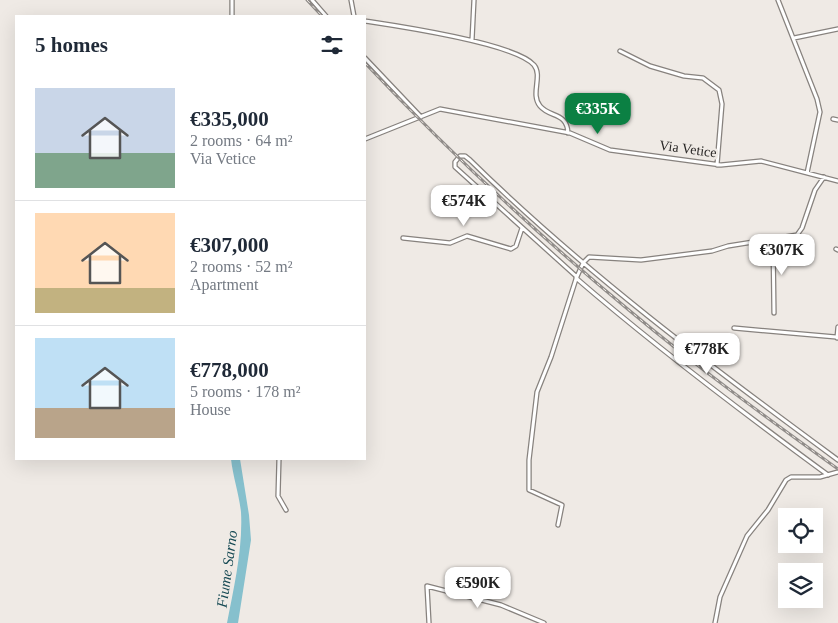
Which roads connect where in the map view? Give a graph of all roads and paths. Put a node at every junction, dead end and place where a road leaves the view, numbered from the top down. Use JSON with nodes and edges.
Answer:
{"nodes":[{"id":1,"x":232,"y":0,"type":"edge"},
{"id":2,"x":312,"y":0,"type":"edge"},
{"id":3,"x":351,"y":0,"type":"edge"},
{"id":4,"x":474,"y":0,"type":"edge"},
{"id":5,"x":778,"y":0,"type":"edge"},
{"id":6,"x":232,"y":15,"type":"edge"},
{"id":7,"x":325,"y":15,"type":"edge"},
{"id":8,"x":354,"y":15,"type":"edge"},
{"id":9,"x":366,"y":21,"type":"edge"},
{"id":10,"x":838,"y":29,"type":"edge"},
{"id":11,"x":794,"y":38,"type":"junction"},
{"id":12,"x":472,"y":40,"type":"junction"},
{"id":13,"x":620,"y":51,"type":"dead end"},
{"id":14,"x":366,"y":59,"type":"edge"},
{"id":15,"x":421,"y":117,"type":"junction"},
{"id":16,"x":833,"y":119,"type":"dead end"},
{"id":17,"x":838,"y":120,"type":"edge"},
{"id":18,"x":568,"y":133,"type":"junction"},
{"id":19,"x":366,"y":139,"type":"edge"},
{"id":20,"x":718,"y":165,"type":"junction"},
{"id":21,"x":807,"y":173,"type":"junction"},
{"id":22,"x":824,"y":177,"type":"junction"},
{"id":23,"x":838,"y":181,"type":"edge"},
{"id":24,"x":522,"y":228,"type":"junction"},
{"id":25,"x":403,"y":238,"type":"dead end"},
{"id":26,"x":773,"y":239,"type":"junction"},
{"id":27,"x":583,"y":263,"type":"junction"},
{"id":28,"x":576,"y":278,"type":"junction"},
{"id":29,"x":774,"y":313,"type":"dead end"},
{"id":30,"x":838,"y":327,"type":"edge"},
{"id":31,"x":734,"y":328,"type":"dead end"},
{"id":32,"x":837,"y":338,"type":"edge"},
{"id":33,"x":279,"y":460,"type":"edge"},
{"id":34,"x":838,"y":460,"type":"edge"},
{"id":35,"x":838,"y":472,"type":"edge"},
{"id":36,"x":828,"y":475,"type":"junction"},
{"id":37,"x":286,"y":510,"type":"dead end"},
{"id":38,"x":558,"y":525,"type":"dead end"},
{"id":39,"x":429,"y":623,"type":"edge"},
{"id":40,"x":544,"y":623,"type":"edge"},
{"id":41,"x":715,"y":623,"type":"edge"}],
"edges":[{"from":1,"to":6,"type":"street"},
{"from":2,"to":7,"type":"street"},
{"from":3,"to":8,"type":"street"},
{"from":4,"to":12,"type":"street"},
{"from":5,"to":11,"type":"street"},
{"from":9,"to":12,"type":"street"},
{"from":10,"to":11,"type":"street"},
{"from":11,"to":21,"type":"street"},
{"from":12,"to":18,"type":"street"},
{"from":13,"to":20,"type":"street"},
{"from":14,"to":15,"type":"street"},
{"from":15,"to":18,"type":"street","name":"Via Vetice"},
{"from":15,"to":19,"type":"street","name":"Via Vetice"},
{"from":16,"to":17,"type":"street"},
{"from":18,"to":20,"type":"street","name":"Via Vetice"},
{"from":20,"to":21,"type":"street","name":"Via Vetice"},
{"from":21,"to":22,"type":"street","name":"Via Vetice"},
{"from":22,"to":23,"type":"street","name":"Via Vetice"},
{"from":22,"to":26,"type":"street"},
{"from":24,"to":25,"type":"street"},
{"from":24,"to":27,"type":"street"},
{"from":24,"to":28,"type":"street"},
{"from":26,"to":27,"type":"street"},
{"from":26,"to":29,"type":"street"},
{"from":27,"to":28,"type":"street"},
{"from":27,"to":34,"type":"street"},
{"from":28,"to":36,"type":"street"},
{"from":28,"to":38,"type":"street"},
{"from":30,"to":32,"type":"street"},
{"from":31,"to":32,"type":"street"},
{"from":33,"to":37,"type":"street"},
{"from":35,"to":36,"type":"street"},
{"from":36,"to":41,"type":"street"},
{"from":39,"to":40,"type":"street"}]}
